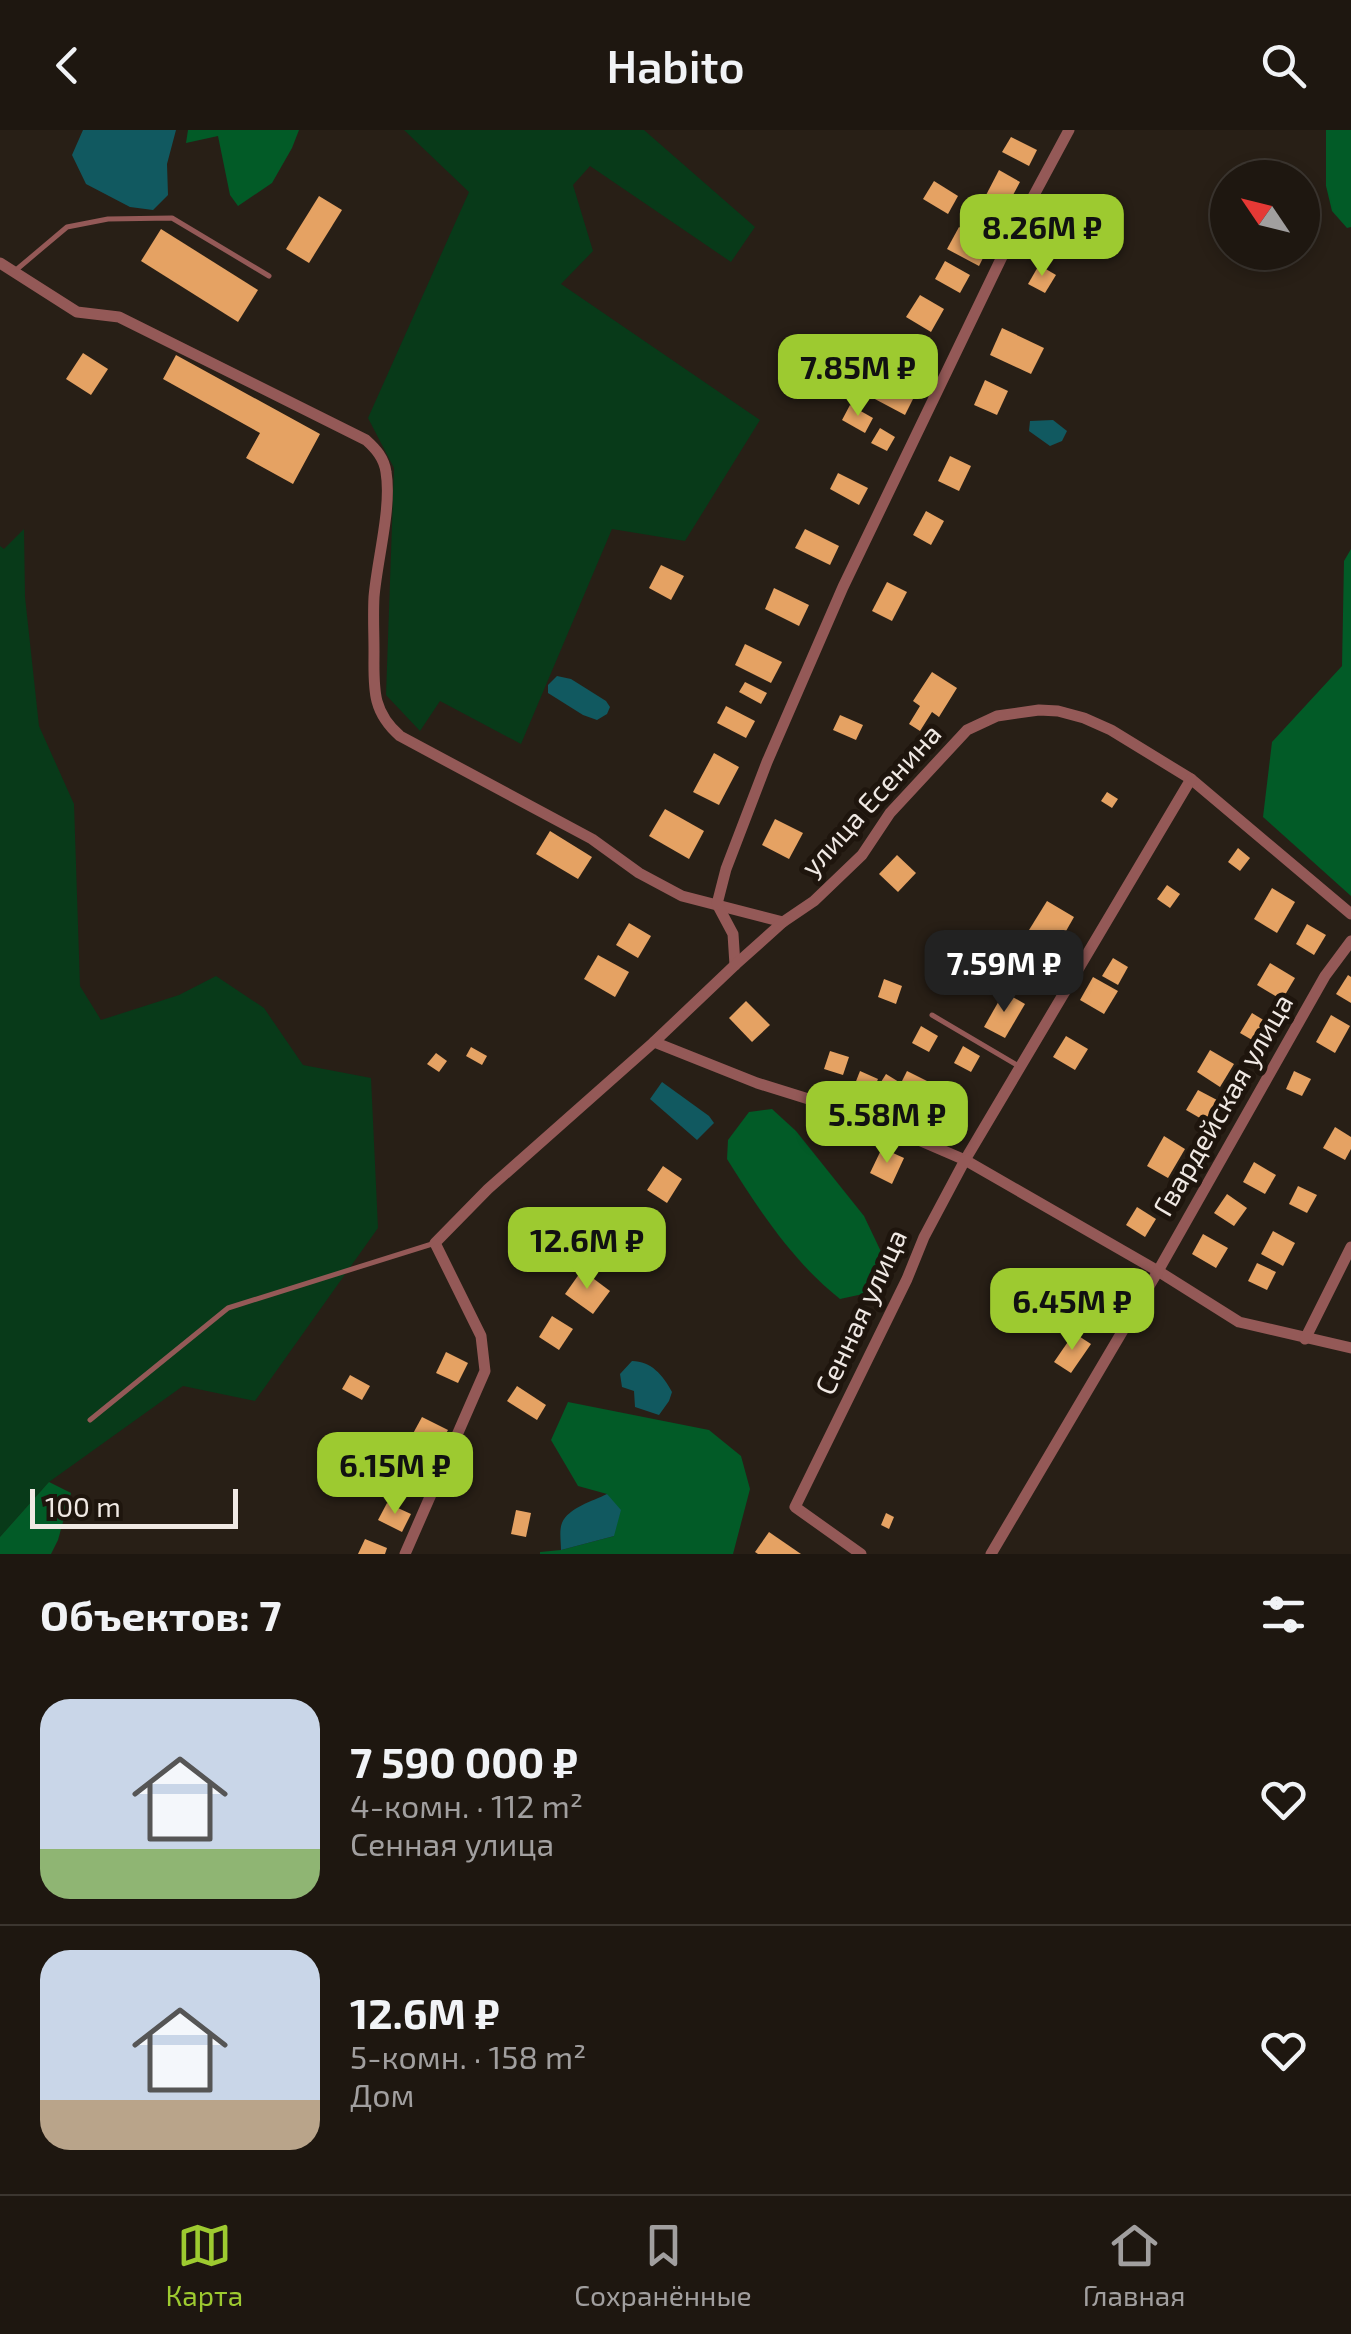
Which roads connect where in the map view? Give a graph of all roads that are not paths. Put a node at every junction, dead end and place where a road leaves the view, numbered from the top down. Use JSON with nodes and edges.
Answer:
{"nodes":[{"id":1,"x":1068,"y":130,"type":"edge"},
{"id":2,"x":0,"y":263,"type":"edge"},
{"id":3,"x":14,"y":272,"type":"junction"},
{"id":4,"x":269,"y":276,"type":"dead end"},
{"id":5,"x":1190,"y":779,"type":"junction"},
{"id":6,"x":718,"y":904,"type":"junction"},
{"id":7,"x":1351,"y":914,"type":"edge"},
{"id":8,"x":783,"y":922,"type":"junction"},
{"id":9,"x":1351,"y":941,"type":"edge"},
{"id":10,"x":735,"y":965,"type":"junction"},
{"id":11,"x":932,"y":1015,"type":"dead end"},
{"id":12,"x":654,"y":1042,"type":"junction"},
{"id":13,"x":1020,"y":1067,"type":"junction"},
{"id":14,"x":965,"y":1160,"type":"junction"},
{"id":15,"x":435,"y":1243,"type":"junction"},
{"id":16,"x":1351,"y":1246,"type":"edge"},
{"id":17,"x":1158,"y":1271,"type":"junction"},
{"id":18,"x":1305,"y":1339,"type":"junction"},
{"id":19,"x":1351,"y":1348,"type":"edge"},
{"id":20,"x":90,"y":1420,"type":"dead end"},
{"id":21,"x":405,"y":1554,"type":"edge"},
{"id":22,"x":861,"y":1554,"type":"edge"},
{"id":23,"x":991,"y":1554,"type":"edge"}],
"edges":[{"from":1,"to":6,"type":"street"},
{"from":2,"to":3,"type":"street"},
{"from":3,"to":4,"type":"lane"},
{"from":3,"to":6,"type":"street"},
{"from":5,"to":7,"type":"street","name":"улица Есенина"},
{"from":5,"to":8,"type":"street","name":"улица Есенина"},
{"from":5,"to":13,"type":"street","name":"Сенная улица"},
{"from":6,"to":8,"type":"street"},
{"from":6,"to":10,"type":"street"},
{"from":8,"to":10,"type":"street","name":"улица Есенина"},
{"from":9,"to":17,"type":"street","name":"Гвардейская улица"},
{"from":10,"to":12,"type":"street","name":"улица Есенина"},
{"from":11,"to":13,"type":"lane"},
{"from":12,"to":14,"type":"street"},
{"from":12,"to":15,"type":"street","name":"улица Есенина"},
{"from":13,"to":14,"type":"street","name":"Сенная улица"},
{"from":14,"to":17,"type":"street"},
{"from":14,"to":22,"type":"street","name":"Сенная улица"},
{"from":15,"to":20,"type":"lane"},
{"from":15,"to":21,"type":"street"},
{"from":16,"to":18,"type":"street"},
{"from":17,"to":18,"type":"street"},
{"from":17,"to":23,"type":"street","name":"Гвардейская улица"},
{"from":18,"to":19,"type":"street"}]}
